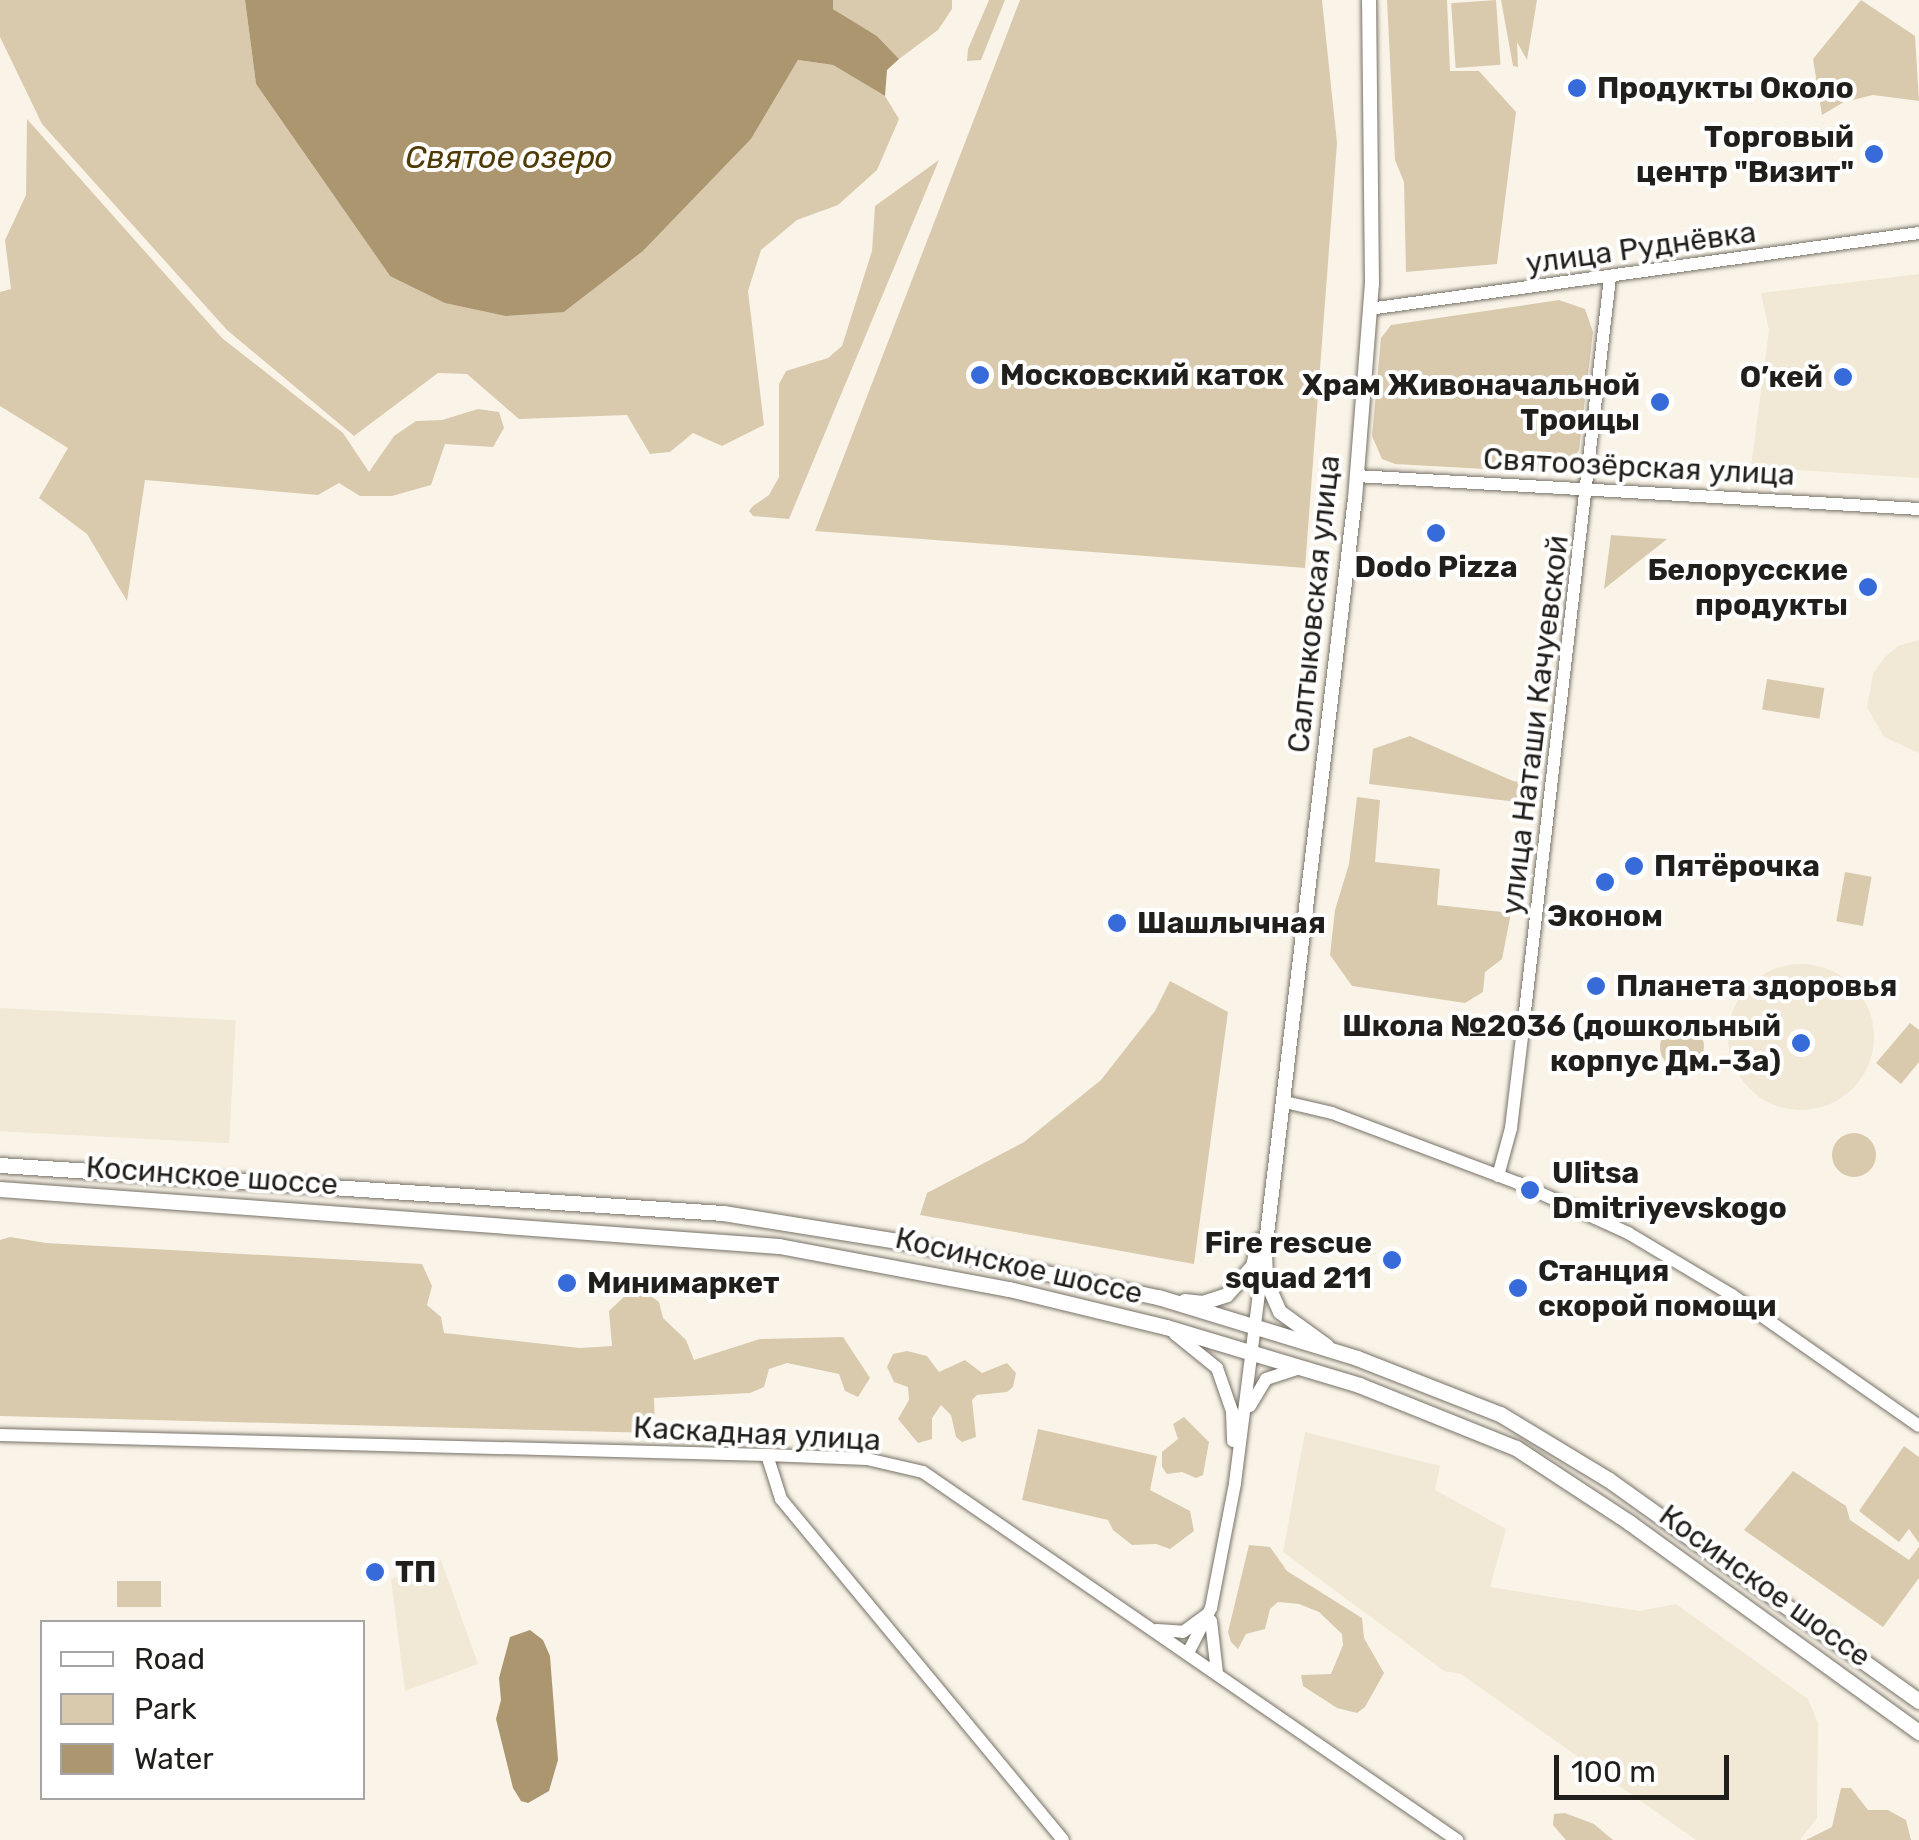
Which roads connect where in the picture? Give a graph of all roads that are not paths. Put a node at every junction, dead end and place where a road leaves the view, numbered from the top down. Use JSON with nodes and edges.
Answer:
{"nodes":[{"id":1,"x":1369,"y":3,"type":"edge"},
{"id":2,"x":1919,"y":233,"type":"edge"},
{"id":3,"x":1610,"y":278,"type":"junction"},
{"id":4,"x":1370,"y":308,"type":"junction"},
{"id":5,"x":1356,"y":476,"type":"junction"},
{"id":6,"x":1588,"y":490,"type":"junction"},
{"id":7,"x":1919,"y":509,"type":"edge"},
{"id":8,"x":1285,"y":1102,"type":"junction"},
{"id":9,"x":0,"y":1165,"type":"edge"},
{"id":10,"x":1498,"y":1176,"type":"junction"},
{"id":11,"x":0,"y":1189,"type":"edge"},
{"id":12,"x":1262,"y":1250,"type":"junction"},
{"id":13,"x":1158,"y":1297,"type":"junction"},
{"id":14,"x":1150,"y":1323,"type":"junction"},
{"id":15,"x":1250,"y":1324,"type":"junction"},
{"id":16,"x":1247,"y":1350,"type":"junction"},
{"id":17,"x":1336,"y":1351,"type":"junction"},
{"id":18,"x":1302,"y":1367,"type":"junction"},
{"id":19,"x":1919,"y":1426,"type":"edge"},
{"id":20,"x":0,"y":1435,"type":"edge"},
{"id":21,"x":1236,"y":1442,"type":"junction"},
{"id":22,"x":767,"y":1455,"type":"junction"},
{"id":23,"x":1212,"y":1608,"type":"junction"},
{"id":24,"x":1155,"y":1630,"type":"junction"},
{"id":25,"x":1188,"y":1653,"type":"junction"},
{"id":26,"x":1217,"y":1673,"type":"junction"},
{"id":27,"x":1919,"y":1702,"type":"edge"},
{"id":28,"x":1919,"y":1732,"type":"edge"},
{"id":29,"x":1063,"y":1840,"type":"edge"},
{"id":30,"x":1457,"y":1840,"type":"edge"}],
"edges":[{"from":1,"to":4,"type":"main road","name":"Салтыковская улица"},
{"from":2,"to":3,"type":"street","name":"улица Руднёвка"},
{"from":3,"to":4,"type":"street","name":"улица Руднёвка"},
{"from":3,"to":6,"type":"street","name":"улица Наташи Качуевской"},
{"from":4,"to":5,"type":"main road","name":"Салтыковская улица"},
{"from":5,"to":6,"type":"street","name":"Святоозёрская улица"},
{"from":5,"to":8,"type":"main road","name":"Салтыковская улица"},
{"from":6,"to":7,"type":"street","name":"Святоозёрская улица"},
{"from":6,"to":10,"type":"street","name":"улица Наташи Качуевской"},
{"from":8,"to":10,"type":"street"},
{"from":8,"to":12,"type":"main road","name":"Салтыковская улица"},
{"from":9,"to":13,"type":"highway","name":"Косинское шоссе"},
{"from":10,"to":19,"type":"street"},
{"from":11,"to":14,"type":"highway","name":"Косинское шоссе"},
{"from":12,"to":13,"type":"main road"},
{"from":12,"to":15,"type":"street","name":"Салтыковская улица"},
{"from":12,"to":17,"type":"main road"},
{"from":13,"to":15,"type":"highway","name":"Косинское шоссе"},
{"from":14,"to":16,"type":"highway","name":"Косинское шоссе"},
{"from":14,"to":21,"type":"street"},
{"from":15,"to":16,"type":"street","name":"Салтыковская улица"},
{"from":15,"to":17,"type":"highway","name":"Косинское шоссе"},
{"from":16,"to":18,"type":"highway","name":"Косинское шоссе"},
{"from":16,"to":21,"type":"street","name":"Салтыковская улица"},
{"from":17,"to":27,"type":"highway","name":"Косинское шоссе"},
{"from":18,"to":21,"type":"street"},
{"from":18,"to":28,"type":"highway","name":"Косинское шоссе"},
{"from":20,"to":22,"type":"street","name":"Каскадная улица"},
{"from":21,"to":23,"type":"street","name":"Салтыковская улица"},
{"from":22,"to":24,"type":"street","name":"Каскадная улица"},
{"from":22,"to":29,"type":"street"},
{"from":23,"to":24,"type":"street"},
{"from":23,"to":25,"type":"street","name":"Салтыковская улица"},
{"from":23,"to":26,"type":"street"},
{"from":24,"to":25,"type":"street","name":"Каскадная улица"},
{"from":25,"to":26,"type":"street","name":"Каскадная улица"},
{"from":26,"to":30,"type":"street","name":"Каскадная улица"}]}
